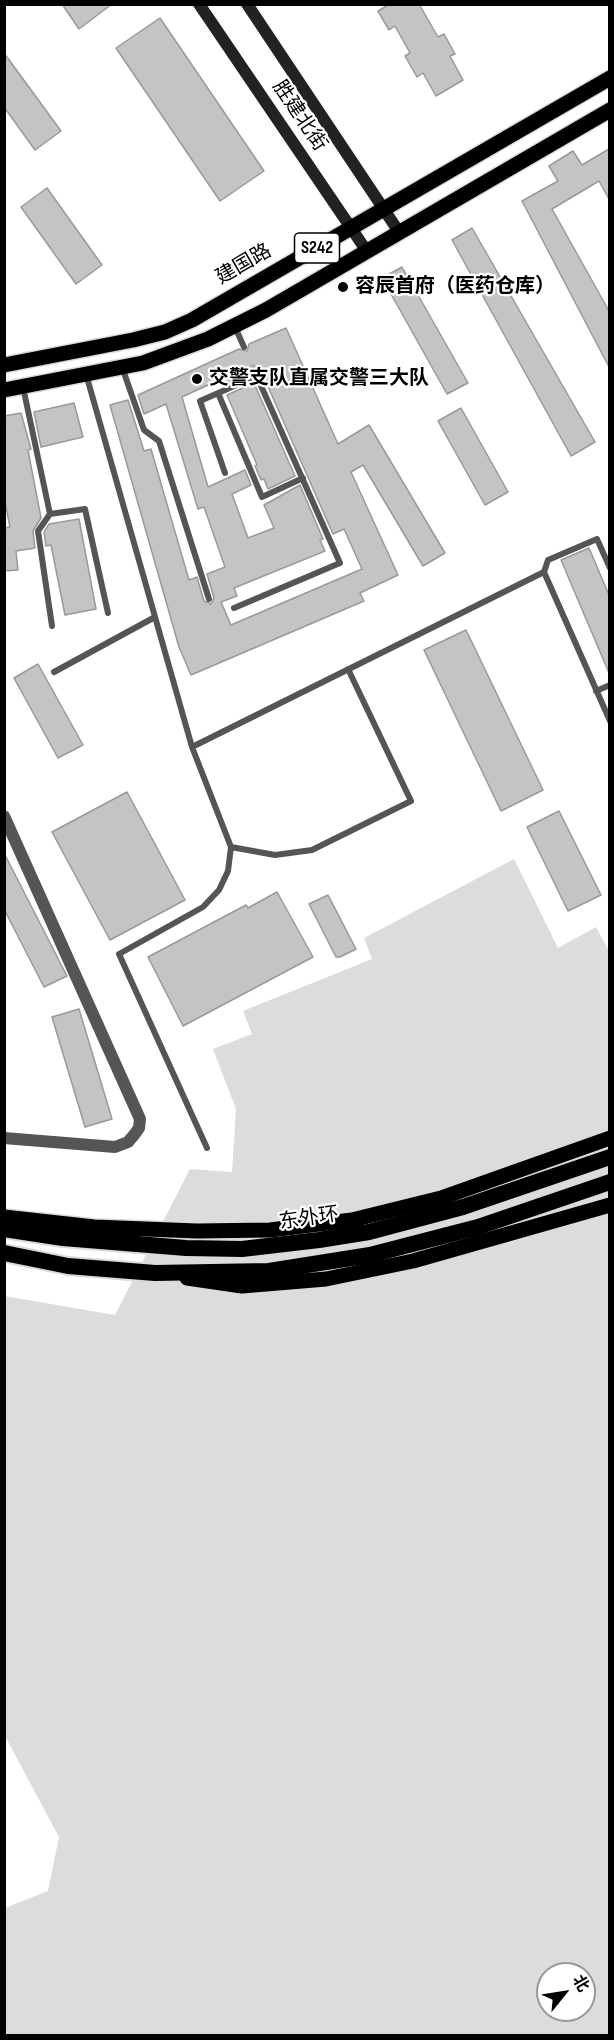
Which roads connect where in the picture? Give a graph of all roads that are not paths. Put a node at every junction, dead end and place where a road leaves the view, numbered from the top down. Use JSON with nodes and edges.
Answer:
{"nodes":[{"id":1,"x":199,"y":4,"type":"edge"},
{"id":2,"x":247,"y":4,"type":"edge"},
{"id":3,"x":609,"y":78,"type":"edge"},
{"id":4,"x":609,"y":110,"type":"edge"},
{"id":5,"x":384,"y":207,"type":"junction"},
{"id":6,"x":351,"y":228,"type":"junction"},
{"id":7,"x":399,"y":232,"type":"junction"},
{"id":8,"x":366,"y":250,"type":"junction"},
{"id":9,"x":234,"y":326,"type":"junction"},
{"id":10,"x":244,"y":347,"type":"dead end"},
{"id":11,"x":80,"y":350,"type":"junction"},
{"id":12,"x":4,"y":365,"type":"edge"},
{"id":13,"x":122,"y":367,"type":"junction"},
{"id":14,"x":86,"y":374,"type":"junction"},
{"id":15,"x":23,"y":386,"type":"junction"},
{"id":16,"x":4,"y":390,"type":"edge"},
{"id":17,"x":218,"y":393,"type":"junction"},
{"id":18,"x":225,"y":474,"type":"dead end"},
{"id":19,"x":303,"y":478,"type":"junction"},
{"id":20,"x":50,"y":514,"type":"junction"},
{"id":21,"x":609,"y":568,"type":"edge"},
{"id":22,"x":544,"y":572,"type":"junction"},
{"id":23,"x":208,"y":599,"type":"dead end"},
{"id":24,"x":234,"y":608,"type":"dead end"},
{"id":25,"x":108,"y":613,"type":"dead end"},
{"id":26,"x":155,"y":617,"type":"junction"},
{"id":27,"x":52,"y":626,"type":"dead end"},
{"id":28,"x":348,"y":669,"type":"junction"},
{"id":29,"x":54,"y":672,"type":"dead end"},
{"id":30,"x":609,"y":685,"type":"edge"},
{"id":31,"x":596,"y":691,"type":"junction"},
{"id":32,"x":609,"y":721,"type":"edge"},
{"id":33,"x":192,"y":747,"type":"junction"},
{"id":34,"x":4,"y":816,"type":"edge"},
{"id":35,"x":231,"y":847,"type":"junction"},
{"id":36,"x":4,"y":1138,"type":"edge"},
{"id":37,"x":609,"y":1138,"type":"edge"},
{"id":38,"x":207,"y":1148,"type":"dead end"},
{"id":39,"x":609,"y":1157,"type":"edge"},
{"id":40,"x":609,"y":1182,"type":"edge"},
{"id":41,"x":609,"y":1205,"type":"edge"},
{"id":42,"x":4,"y":1217,"type":"edge"},
{"id":43,"x":4,"y":1229,"type":"edge"},
{"id":44,"x":4,"y":1253,"type":"edge"},
{"id":45,"x":155,"y":1273,"type":"junction"}],
"edges":[{"from":1,"to":6,"type":"main road","name":"胜建北街"},
{"from":2,"to":5,"type":"main road","name":"胜建北街"},
{"from":3,"to":5,"type":"main road","name":"建国路","number":"S242"},
{"from":4,"to":7,"type":"main road","number":"S242"},
{"from":5,"to":6,"type":"main road","name":"建国路","number":"S242"},
{"from":5,"to":7,"type":"main road","name":"胜建北街"},
{"from":6,"to":8,"type":"main road","name":"胜建北街"},
{"from":6,"to":11,"type":"main road","name":"建国路","number":"S242"},
{"from":7,"to":8,"type":"main road","number":"S242"},
{"from":8,"to":9,"type":"main road","number":"S242"},
{"from":9,"to":10,"type":"lane"},
{"from":9,"to":13,"type":"main road","number":"S242"},
{"from":11,"to":12,"type":"main road","name":"建国路","number":"S242"},
{"from":11,"to":14,"type":"main road"},
{"from":13,"to":14,"type":"main road","number":"S242"},
{"from":13,"to":23,"type":"lane"},
{"from":14,"to":15,"type":"main road","number":"S242"},
{"from":14,"to":26,"type":"lane"},
{"from":15,"to":16,"type":"main road","number":"S242"},
{"from":15,"to":20,"type":"lane"},
{"from":17,"to":18,"type":"lane"},
{"from":17,"to":19,"type":"lane"},
{"from":17,"to":19,"type":"lane"},
{"from":19,"to":24,"type":"lane"},
{"from":20,"to":25,"type":"lane"},
{"from":20,"to":27,"type":"lane"},
{"from":21,"to":22,"type":"lane"},
{"from":22,"to":28,"type":"lane"},
{"from":22,"to":31,"type":"lane"},
{"from":26,"to":29,"type":"lane"},
{"from":26,"to":33,"type":"lane"},
{"from":28,"to":33,"type":"lane"},
{"from":28,"to":35,"type":"lane"},
{"from":30,"to":31,"type":"lane"},
{"from":31,"to":32,"type":"lane"},
{"from":33,"to":35,"type":"lane"},
{"from":34,"to":36,"type":"street"},
{"from":35,"to":38,"type":"lane"},
{"from":37,"to":42,"type":"main road"},
{"from":39,"to":43,"type":"highway","name":"东外环"},
{"from":40,"to":45,"type":"highway"},
{"from":41,"to":45,"type":"main road"},
{"from":44,"to":45,"type":"highway"}]}
